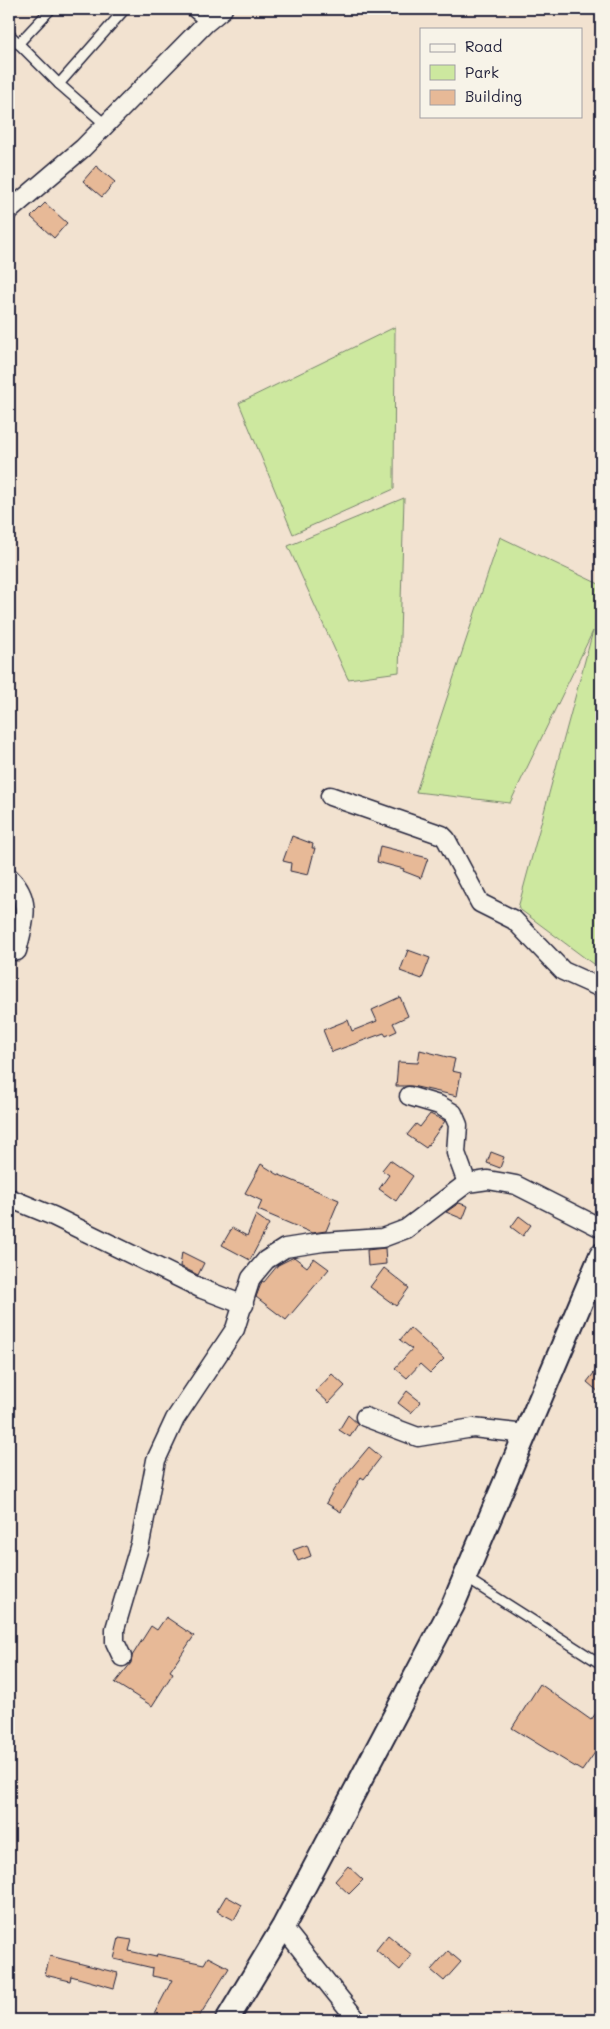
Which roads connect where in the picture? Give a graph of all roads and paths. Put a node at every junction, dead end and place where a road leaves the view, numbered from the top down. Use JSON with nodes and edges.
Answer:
{"nodes":[{"id":1,"x":51,"y":9,"type":"edge"},
{"id":2,"x":125,"y":9,"type":"edge"},
{"id":3,"x":189,"y":9,"type":"edge"},
{"id":4,"x":223,"y":9,"type":"edge"},
{"id":5,"x":206,"y":23,"type":"junction"},
{"id":6,"x":9,"y":34,"type":"edge"},
{"id":7,"x":18,"y":44,"type":"junction"},
{"id":8,"x":59,"y":84,"type":"junction"},
{"id":9,"x":106,"y":126,"type":"junction"},
{"id":10,"x":9,"y":211,"type":"edge"},
{"id":11,"x":330,"y":796,"type":"dead end"},
{"id":12,"x":9,"y":877,"type":"edge"},
{"id":13,"x":17,"y":951,"type":"dead end"},
{"id":14,"x":601,"y":988,"type":"edge"},
{"id":15,"x":409,"y":1096,"type":"dead end"},
{"id":16,"x":467,"y":1183,"type":"junction"},
{"id":17,"x":9,"y":1198,"type":"edge"},
{"id":18,"x":601,"y":1228,"type":"edge"},
{"id":19,"x":599,"y":1265,"type":"edge"},
{"id":20,"x":244,"y":1305,"type":"junction"},
{"id":21,"x":365,"y":1417,"type":"dead end"},
{"id":22,"x":526,"y":1434,"type":"junction"},
{"id":23,"x":466,"y":1578,"type":"junction"},
{"id":24,"x":122,"y":1657,"type":"dead end"},
{"id":25,"x":601,"y":1664,"type":"edge"},
{"id":26,"x":283,"y":1927,"type":"junction"},
{"id":27,"x":227,"y":2020,"type":"edge"},
{"id":28,"x":357,"y":2020,"type":"edge"}],
"edges":[{"from":1,"to":7,"type":"lane"},
{"from":2,"to":8,"type":"lane"},
{"from":3,"to":5,"type":"lane"},
{"from":4,"to":5,"type":"street"},
{"from":5,"to":9,"type":"street"},
{"from":6,"to":7,"type":"lane"},
{"from":7,"to":8,"type":"lane"},
{"from":8,"to":9,"type":"lane"},
{"from":9,"to":10,"type":"street"},
{"from":11,"to":14,"type":"street"},
{"from":12,"to":13,"type":"street"},
{"from":15,"to":16,"type":"street"},
{"from":16,"to":18,"type":"street"},
{"from":16,"to":20,"type":"street"},
{"from":17,"to":20,"type":"street"},
{"from":19,"to":22,"type":"street"},
{"from":20,"to":24,"type":"street"},
{"from":21,"to":22,"type":"street"},
{"from":22,"to":23,"type":"street"},
{"from":23,"to":25,"type":"lane"},
{"from":23,"to":26,"type":"street"},
{"from":26,"to":27,"type":"street"},
{"from":26,"to":28,"type":"street"}]}
